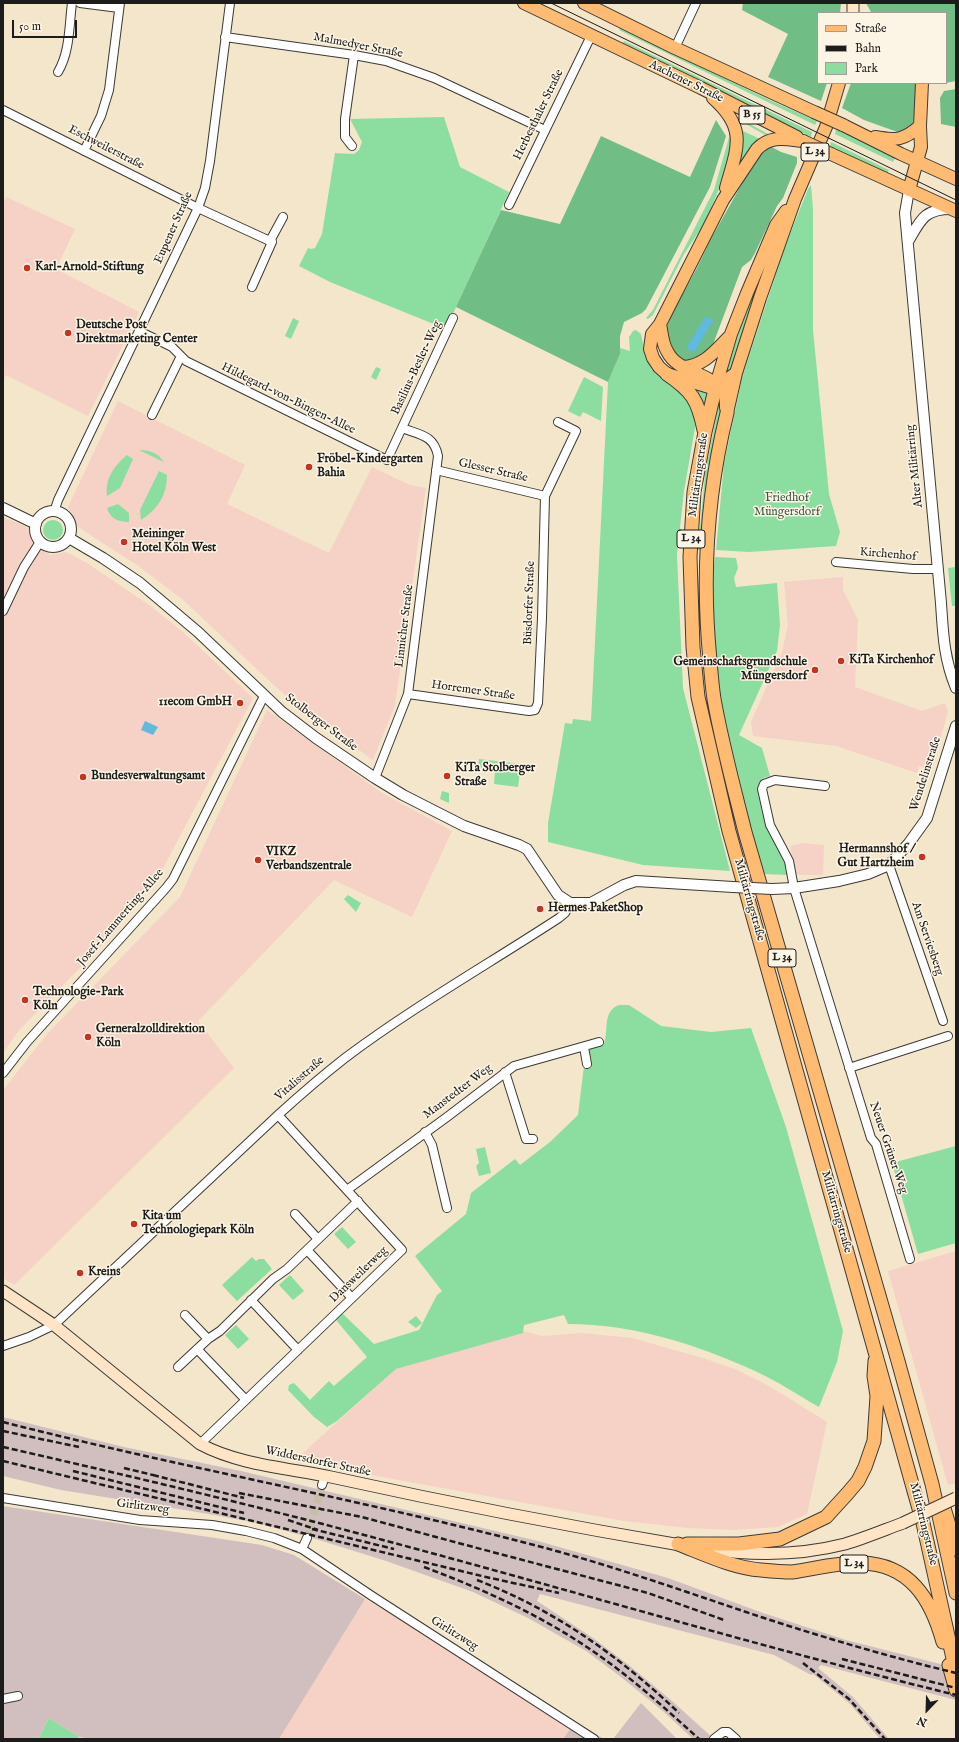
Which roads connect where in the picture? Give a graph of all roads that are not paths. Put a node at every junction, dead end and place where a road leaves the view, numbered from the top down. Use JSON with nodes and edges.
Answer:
{"nodes":[{"id":1,"x":72,"y":3,"type":"edge"},
{"id":2,"x":80,"y":3,"type":"edge"},
{"id":3,"x":230,"y":3,"type":"edge"},
{"id":4,"x":524,"y":3,"type":"edge"},
{"id":5,"x":584,"y":3,"type":"edge"},
{"id":6,"x":696,"y":3,"type":"edge"},
{"id":7,"x":120,"y":5,"type":"edge"},
{"id":8,"x":591,"y":36,"type":"junction"},
{"id":9,"x":226,"y":37,"type":"junction"},
{"id":10,"x":675,"y":48,"type":"junction"},
{"id":11,"x":354,"y":55,"type":"junction"},
{"id":12,"x":58,"y":72,"type":"dead end"},
{"id":13,"x":839,"y":84,"type":"edge"},
{"id":14,"x":922,"y":84,"type":"edge"},
{"id":15,"x":701,"y":88,"type":"junction"},
{"id":16,"x":3,"y":110,"type":"edge"},
{"id":17,"x":920,"y":126,"type":"junction"},
{"id":18,"x":545,"y":130,"type":"junction"},
{"id":19,"x":859,"y":132,"type":"junction"},
{"id":20,"x":803,"y":141,"type":"junction"},
{"id":21,"x":352,"y":146,"type":"dead end"},
{"id":22,"x":84,"y":151,"type":"junction"},
{"id":23,"x":918,"y":162,"type":"junction"},
{"id":24,"x":956,"y":179,"type":"edge"},
{"id":25,"x":909,"y":190,"type":"junction"},
{"id":26,"x":795,"y":199,"type":"junction"},
{"id":27,"x":722,"y":200,"type":"junction"},
{"id":28,"x":509,"y":205,"type":"dead end"},
{"id":29,"x":198,"y":208,"type":"junction"},
{"id":30,"x":953,"y":210,"type":"edge"},
{"id":31,"x":283,"y":217,"type":"dead end"},
{"id":32,"x":909,"y":240,"type":"junction"},
{"id":33,"x":270,"y":241,"type":"junction"},
{"id":34,"x":252,"y":287,"type":"dead end"},
{"id":35,"x":453,"y":318,"type":"dead end"},
{"id":36,"x":660,"y":324,"type":"junction"},
{"id":37,"x":139,"y":331,"type":"junction"},
{"id":38,"x":731,"y":334,"type":"junction"},
{"id":39,"x":181,"y":356,"type":"junction"},
{"id":40,"x":683,"y":367,"type":"junction"},
{"id":41,"x":736,"y":373,"type":"junction"},
{"id":42,"x":667,"y":374,"type":"junction"},
{"id":43,"x":716,"y":385,"type":"junction"},
{"id":44,"x":727,"y":414,"type":"junction"},
{"id":45,"x":152,"y":415,"type":"dead end"},
{"id":46,"x":558,"y":422,"type":"dead end"},
{"id":47,"x":402,"y":428,"type":"junction"},
{"id":48,"x":705,"y":432,"type":"junction"},
{"id":49,"x":387,"y":460,"type":"joint"},
{"id":50,"x":436,"y":470,"type":"junction"},
{"id":51,"x":545,"y":496,"type":"junction"},
{"id":52,"x":3,"y":508,"type":"edge"},
{"id":53,"x":54,"y":512,"type":"junction"},
{"id":54,"x":36,"y":524,"type":"junction"},
{"id":55,"x":69,"y":538,"type":"junction"},
{"id":56,"x":40,"y":542,"type":"junction"},
{"id":57,"x":836,"y":562,"type":"dead end"},
{"id":58,"x":938,"y":569,"type":"junction"},
{"id":59,"x":3,"y":611,"type":"edge"},
{"id":60,"x":956,"y":688,"type":"edge"},
{"id":61,"x":408,"y":694,"type":"junction"},
{"id":62,"x":264,"y":696,"type":"junction"},
{"id":63,"x":535,"y":710,"type":"joint"},
{"id":64,"x":956,"y":726,"type":"edge"},
{"id":65,"x":375,"y":778,"type":"junction"},
{"id":66,"x":825,"y":786,"type":"dead end"},
{"id":67,"x":888,"y":865,"type":"junction"},
{"id":68,"x":794,"y":888,"type":"junction"},
{"id":69,"x":570,"y":903,"type":"junction"},
{"id":70,"x":943,"y":1021,"type":"dead end"},
{"id":71,"x":948,"y":1036,"type":"dead end"},
{"id":72,"x":599,"y":1042,"type":"dead end"},
{"id":73,"x":584,"y":1047,"type":"junction"},
{"id":74,"x":587,"y":1064,"type":"dead end"},
{"id":75,"x":849,"y":1068,"type":"junction"},
{"id":76,"x":505,"y":1072,"type":"junction"},
{"id":77,"x":3,"y":1073,"type":"edge"},
{"id":78,"x":278,"y":1115,"type":"junction"},
{"id":79,"x":425,"y":1132,"type":"junction"},
{"id":80,"x":533,"y":1139,"type":"dead end"},
{"id":81,"x":347,"y":1190,"type":"junction"},
{"id":82,"x":358,"y":1201,"type":"junction"},
{"id":83,"x":448,"y":1208,"type":"dead end"},
{"id":84,"x":295,"y":1214,"type":"dead end"},
{"id":85,"x":318,"y":1239,"type":"junction"},
{"id":86,"x":307,"y":1250,"type":"junction"},
{"id":87,"x":910,"y":1259,"type":"dead end"},
{"id":88,"x":3,"y":1291,"type":"edge"},
{"id":89,"x":352,"y":1298,"type":"junction"},
{"id":90,"x":251,"y":1300,"type":"junction"},
{"id":91,"x":185,"y":1315,"type":"dead end"},
{"id":92,"x":54,"y":1324,"type":"junction"},
{"id":93,"x":208,"y":1339,"type":"junction"},
{"id":94,"x":3,"y":1346,"type":"edge"},
{"id":95,"x":197,"y":1349,"type":"junction"},
{"id":96,"x":298,"y":1350,"type":"junction"},
{"id":97,"x":876,"y":1353,"type":"junction"},
{"id":98,"x":178,"y":1367,"type":"dead end"},
{"id":99,"x":246,"y":1400,"type":"junction"},
{"id":100,"x":200,"y":1444,"type":"junction"},
{"id":101,"x":932,"y":1484,"type":"junction"},
{"id":102,"x":3,"y":1498,"type":"edge"},
{"id":103,"x":956,"y":1498,"type":"edge"},
{"id":104,"x":307,"y":1538,"type":"tunnel mouth"},
{"id":105,"x":678,"y":1544,"type":"junction"},
{"id":106,"x":302,"y":1548,"type":"junction"},
{"id":107,"x":956,"y":1549,"type":"edge"},
{"id":108,"x":956,"y":1593,"type":"edge"},
{"id":109,"x":956,"y":1672,"type":"edge"},
{"id":110,"x":956,"y":1690,"type":"edge"},
{"id":111,"x":18,"y":1696,"type":"dead end"},
{"id":112,"x":3,"y":1699,"type":"edge"},
{"id":113,"x":594,"y":1739,"type":"edge"},
{"id":114,"x":714,"y":1739,"type":"edge"},
{"id":115,"x":736,"y":1739,"type":"edge"}],
"edges":[{"from":1,"to":12,"type":"street"},
{"from":2,"to":7,"type":"street"},
{"from":3,"to":9,"type":"street","name":"Eupener Straße"},
{"from":4,"to":8,"type":"main road","name":"Aachener Straße","number":"B 55"},
{"from":5,"to":10,"type":"main road","number":"B 55"},
{"from":6,"to":10,"type":"street"},
{"from":7,"to":22,"type":"street"},
{"from":8,"to":15,"type":"main road","name":"Aachener Straße","number":"B 55"},
{"from":8,"to":18,"type":"street","name":"Herbesthaler Straße"},
{"from":9,"to":11,"type":"street","name":"Malmedyer Straße"},
{"from":9,"to":29,"type":"street","name":"Eupener Straße"},
{"from":10,"to":19,"type":"main road","number":"B 55","bridge":true},
{"from":11,"to":18,"type":"street","name":"Malmedyer Straße"},
{"from":11,"to":21,"type":"street"},
{"from":13,"to":26,"type":"main road","name":"Militärringstraße","number":"L 34"},
{"from":14,"to":17,"type":"main road"},
{"from":15,"to":20,"type":"main road","name":"Aachener Straße","number":"B 55"},
{"from":15,"to":27,"type":"main road"},
{"from":16,"to":22,"type":"street","name":"Eschweilerstraße"},
{"from":17,"to":19,"type":"main road","number":"B 55"},
{"from":17,"to":23,"type":"main road"},
{"from":18,"to":28,"type":"street","name":"Herbesthaler Straße"},
{"from":19,"to":23,"type":"main road","number":"B 55"},
{"from":20,"to":25,"type":"main road","name":"Aachener Straße","number":"B 55","bridge":true},
{"from":20,"to":27,"type":"main road"},
{"from":22,"to":29,"type":"street","name":"Eschweilerstraße"},
{"from":23,"to":24,"type":"main road","number":"B 55"},
{"from":23,"to":25,"type":"main road"},
{"from":25,"to":30,"type":"main road","name":"Aachener Straße","number":"B 55"},
{"from":25,"to":32,"type":"street","name":"Alter Militärring"},
{"from":26,"to":38,"type":"main road","name":"Militärringstraße","number":"L 34"},
{"from":26,"to":41,"type":"main road","name":"Militärringstraße","number":"L 34"},
{"from":27,"to":36,"type":"main road"},
{"from":29,"to":33,"type":"street","name":"Eschweilerstraße"},
{"from":29,"to":37,"type":"street","name":"Eupener Straße"},
{"from":30,"to":32,"type":"street"},
{"from":31,"to":33,"type":"street"},
{"from":32,"to":58,"type":"street","name":"Alter Militärring"},
{"from":33,"to":34,"type":"street"},
{"from":35,"to":47,"type":"street","name":"Basilius-Besler-Weg"},
{"from":36,"to":40,"type":"main road"},
{"from":36,"to":42,"type":"main road"},
{"from":37,"to":39,"type":"street","name":"Hildegard-von-Bingen-Allee"},
{"from":37,"to":53,"type":"street","name":"Eupener Straße"},
{"from":38,"to":40,"type":"main road"},
{"from":38,"to":43,"type":"main road","name":"Militärringstraße","number":"L 34"},
{"from":39,"to":45,"type":"street"},
{"from":39,"to":49,"type":"street","name":"Hildegard-von-Bingen-Allee"},
{"from":40,"to":43,"type":"main road"},
{"from":41,"to":43,"type":"main road"},
{"from":41,"to":44,"type":"main road","name":"Militärringstraße","number":"L 34"},
{"from":42,"to":43,"type":"main road"},
{"from":42,"to":48,"type":"highway"},
{"from":43,"to":44,"type":"main road"},
{"from":43,"to":48,"type":"highway","name":"Militärringstraße","number":"L 34"},
{"from":44,"to":101,"type":"highway","name":"Militärringstraße","number":"L 34"},
{"from":46,"to":51,"type":"street"},
{"from":47,"to":49,"type":"street","name":"Basilius-Besler-Weg"},
{"from":47,"to":50,"type":"street","name":"Basilius-Besler-Weg"},
{"from":48,"to":97,"type":"highway","name":"Militärringstraße","number":"L 34"},
{"from":50,"to":51,"type":"street","name":"Glesser Straße"},
{"from":50,"to":61,"type":"street","name":"Linnicher Straße"},
{"from":51,"to":63,"type":"street","name":"Büsdorfer Straße"},
{"from":52,"to":54,"type":"street"},
{"from":53,"to":54,"type":"street"},
{"from":53,"to":55,"type":"street"},
{"from":54,"to":56,"type":"street"},
{"from":55,"to":56,"type":"street"},
{"from":55,"to":62,"type":"street","name":"Stolberger Straße"},
{"from":56,"to":59,"type":"street"},
{"from":57,"to":58,"type":"street","name":"Kirchenhof"},
{"from":58,"to":60,"type":"street","name":"Alter Militärring"},
{"from":61,"to":63,"type":"street","name":"Horremer Straße"},
{"from":61,"to":65,"type":"street","name":"Linnicher Straße"},
{"from":62,"to":65,"type":"street","name":"Stolberger Straße"},
{"from":62,"to":77,"type":"street","name":"Josef-Lammerting-Allee"},
{"from":64,"to":67,"type":"street","name":"Wendelinstraße"},
{"from":65,"to":69,"type":"street","name":"Stolberger Straße"},
{"from":66,"to":68,"type":"street"},
{"from":67,"to":68,"type":"street","name":"Wendelinstraße"},
{"from":67,"to":70,"type":"street","name":"Am Serviesberg"},
{"from":68,"to":69,"type":"street","name":"Wendelinstraße","bridge":true},
{"from":68,"to":75,"type":"street","name":"Neuer Grüner Weg"},
{"from":69,"to":78,"type":"street","name":"Vitalisstraße"},
{"from":71,"to":75,"type":"street"},
{"from":72,"to":73,"type":"street","name":"Manstedter Weg"},
{"from":73,"to":74,"type":"street"},
{"from":73,"to":76,"type":"street","name":"Manstedter Weg"},
{"from":75,"to":87,"type":"street","name":"Neuer Grüner Weg"},
{"from":76,"to":79,"type":"street","name":"Manstedter Weg"},
{"from":76,"to":80,"type":"street","name":"Manstedter Weg"},
{"from":78,"to":81,"type":"street","name":"Dansweilerweg"},
{"from":78,"to":92,"type":"street","name":"Vitalisstraße"},
{"from":79,"to":81,"type":"street","name":"Manstedter Weg"},
{"from":79,"to":83,"type":"street","name":"Manstedter Weg"},
{"from":81,"to":82,"type":"street","name":"Dansweilerweg"},
{"from":82,"to":85,"type":"street"},
{"from":82,"to":89,"type":"street","name":"Dansweilerweg"},
{"from":84,"to":85,"type":"street"},
{"from":85,"to":86,"type":"street"},
{"from":86,"to":89,"type":"street"},
{"from":86,"to":90,"type":"street"},
{"from":88,"to":92,"type":"main road","name":"Widdersdorfer Straße","number":"L 34"},
{"from":89,"to":96,"type":"street","name":"Dansweilerweg"},
{"from":90,"to":93,"type":"street"},
{"from":90,"to":96,"type":"street"},
{"from":91,"to":93,"type":"street"},
{"from":92,"to":94,"type":"street","name":"Vitalisstraße"},
{"from":92,"to":100,"type":"main road","name":"Widdersdorfer Straße","number":"L 34"},
{"from":93,"to":95,"type":"street"},
{"from":95,"to":98,"type":"street"},
{"from":95,"to":99,"type":"street"},
{"from":96,"to":99,"type":"street","name":"Dansweilerweg"},
{"from":97,"to":105,"type":"highway","number":"L 34"},
{"from":97,"to":109,"type":"highway","name":"Militärringstraße","number":"L 34"},
{"from":99,"to":100,"type":"street","name":"Dansweilerweg"},
{"from":100,"to":105,"type":"main road","name":"Widdersdorfer Straße","number":"L 34"},
{"from":101,"to":107,"type":"highway","number":"L 34"},
{"from":101,"to":108,"type":"highway","name":"Militärringstraße","number":"L 34"},
{"from":102,"to":106,"type":"street","name":"Girlitzweg"},
{"from":103,"to":105,"type":"main road","number":"L 34","bridge":true},
{"from":104,"to":106,"type":"street"},
{"from":105,"to":110,"type":"highway","number":"L 34"},
{"from":106,"to":113,"type":"street","name":"Girlitzweg"},
{"from":111,"to":112,"type":"street"},
{"from":114,"to":115,"type":"street"}]}
